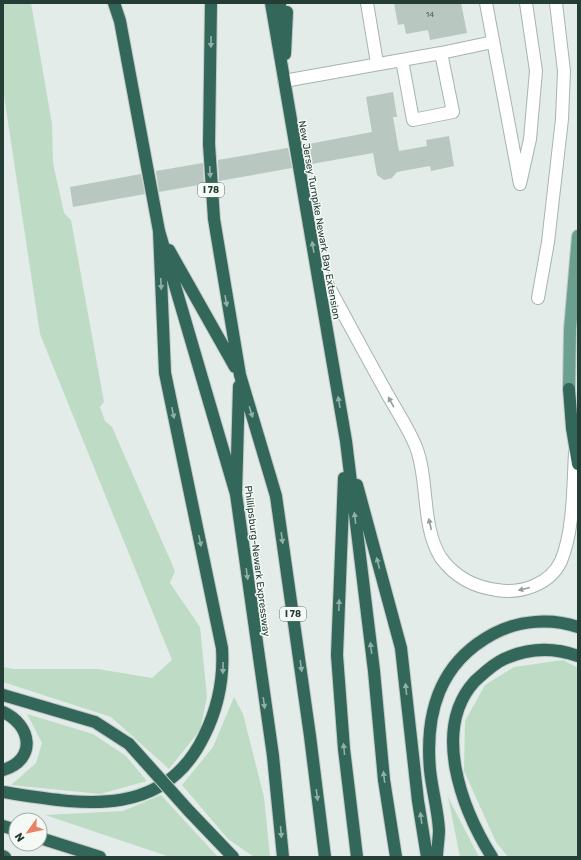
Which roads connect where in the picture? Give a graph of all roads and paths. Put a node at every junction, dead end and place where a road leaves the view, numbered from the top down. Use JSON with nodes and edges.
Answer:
{"nodes":[{"id":1,"x":111,"y":3,"type":"edge"},
{"id":2,"x":114,"y":3,"type":"edge"},
{"id":3,"x":120,"y":3,"type":"edge"},
{"id":4,"x":211,"y":3,"type":"edge"},
{"id":5,"x":271,"y":3,"type":"edge"},
{"id":6,"x":280,"y":3,"type":"edge"},
{"id":7,"x":287,"y":3,"type":"edge"},
{"id":8,"x":367,"y":3,"type":"edge"},
{"id":9,"x":486,"y":3,"type":"edge"},
{"id":10,"x":526,"y":3,"type":"edge"},
{"id":11,"x":556,"y":3,"type":"edge"},
{"id":12,"x":120,"y":21,"type":"junction"},
{"id":13,"x":493,"y":42,"type":"junction"},
{"id":14,"x":441,"y":53,"type":"junction"},
{"id":15,"x":402,"y":60,"type":"junction"},
{"id":16,"x":377,"y":63,"type":"junction"},
{"id":17,"x":284,"y":81,"type":"junction"},
{"id":18,"x":159,"y":231,"type":"junction"},
{"id":19,"x":578,"y":236,"type":"edge"},
{"id":20,"x":316,"y":262,"type":"junction"},
{"id":21,"x":538,"y":298,"type":"dead end"},
{"id":22,"x":240,"y":374,"type":"junction"},
{"id":23,"x":574,"y":385,"type":"edge"},
{"id":24,"x":346,"y":441,"type":"junction"},
{"id":25,"x":575,"y":451,"type":"junction"},
{"id":26,"x":578,"y":464,"type":"edge"},
{"id":27,"x":236,"y":494,"type":"junction"},
{"id":28,"x":578,"y":627,"type":"edge"},
{"id":29,"x":578,"y":656,"type":"edge"},
{"id":30,"x":3,"y":695,"type":"edge"},
{"id":31,"x":3,"y":712,"type":"edge"},
{"id":32,"x":3,"y":770,"type":"edge"},
{"id":33,"x":3,"y":792,"type":"edge"},
{"id":34,"x":48,"y":841,"type":"edge"},
{"id":35,"x":232,"y":856,"type":"edge"},
{"id":36,"x":100,"y":857,"type":"edge"},
{"id":37,"x":283,"y":857,"type":"edge"},
{"id":38,"x":325,"y":857,"type":"edge"},
{"id":39,"x":357,"y":857,"type":"edge"},
{"id":40,"x":396,"y":857,"type":"edge"},
{"id":41,"x":427,"y":857,"type":"edge"},
{"id":42,"x":437,"y":857,"type":"edge"},
{"id":43,"x":492,"y":857,"type":"edge"}],
"edges":[{"from":1,"to":12,"type":"highway"},
{"from":2,"to":12,"type":"highway"},
{"from":3,"to":12,"type":"highway"},
{"from":4,"to":22,"type":"highway","number":"I 78","one_way":true},
{"from":5,"to":17,"type":"highway","name":"New Jersey Turnpike Newark Bay Extension"},
{"from":6,"to":17,"type":"highway"},
{"from":7,"to":17,"type":"highway"},
{"from":8,"to":16,"type":"lane"},
{"from":9,"to":13,"type":"lane"},
{"from":10,"to":13,"type":"lane"},
{"from":11,"to":21,"type":"lane"},
{"from":12,"to":18,"type":"highway"},
{"from":13,"to":14,"type":"lane"},
{"from":14,"to":15,"type":"lane"},
{"from":14,"to":15,"type":"lane"},
{"from":15,"to":16,"type":"lane"},
{"from":16,"to":17,"type":"lane"},
{"from":20,"to":17,"type":"highway","name":"New Jersey Turnpike Newark Bay Extension","one_way":true},
{"from":18,"to":22,"type":"highway"},
{"from":18,"to":27,"type":"highway"},
{"from":18,"to":33,"type":"highway","one_way":true},
{"from":19,"to":23,"type":"main road"},
{"from":24,"to":20,"type":"highway","name":"New Jersey Turnpike Newark Bay Extension","one_way":true},
{"from":25,"to":20,"type":"lane","one_way":true},
{"from":22,"to":27,"type":"highway","name":"Phillipsburg-Newark Expressway","number":"I 78"},
{"from":22,"to":38,"type":"highway","number":"I 78","one_way":true},
{"from":23,"to":25,"type":"highway"},
{"from":39,"to":24,"type":"highway","one_way":true},
{"from":40,"to":24,"type":"highway","one_way":true},
{"from":41,"to":24,"type":"highway","one_way":true},
{"from":25,"to":26,"type":"highway"},
{"from":27,"to":37,"type":"highway","name":"Phillipsburg-Newark Expressway","number":"I 78","one_way":true},
{"from":28,"to":42,"type":"highway"},
{"from":29,"to":43,"type":"highway"},
{"from":30,"to":35,"type":"highway","bridge":true},
{"from":31,"to":32,"type":"highway"},
{"from":34,"to":36,"type":"highway"}]}
